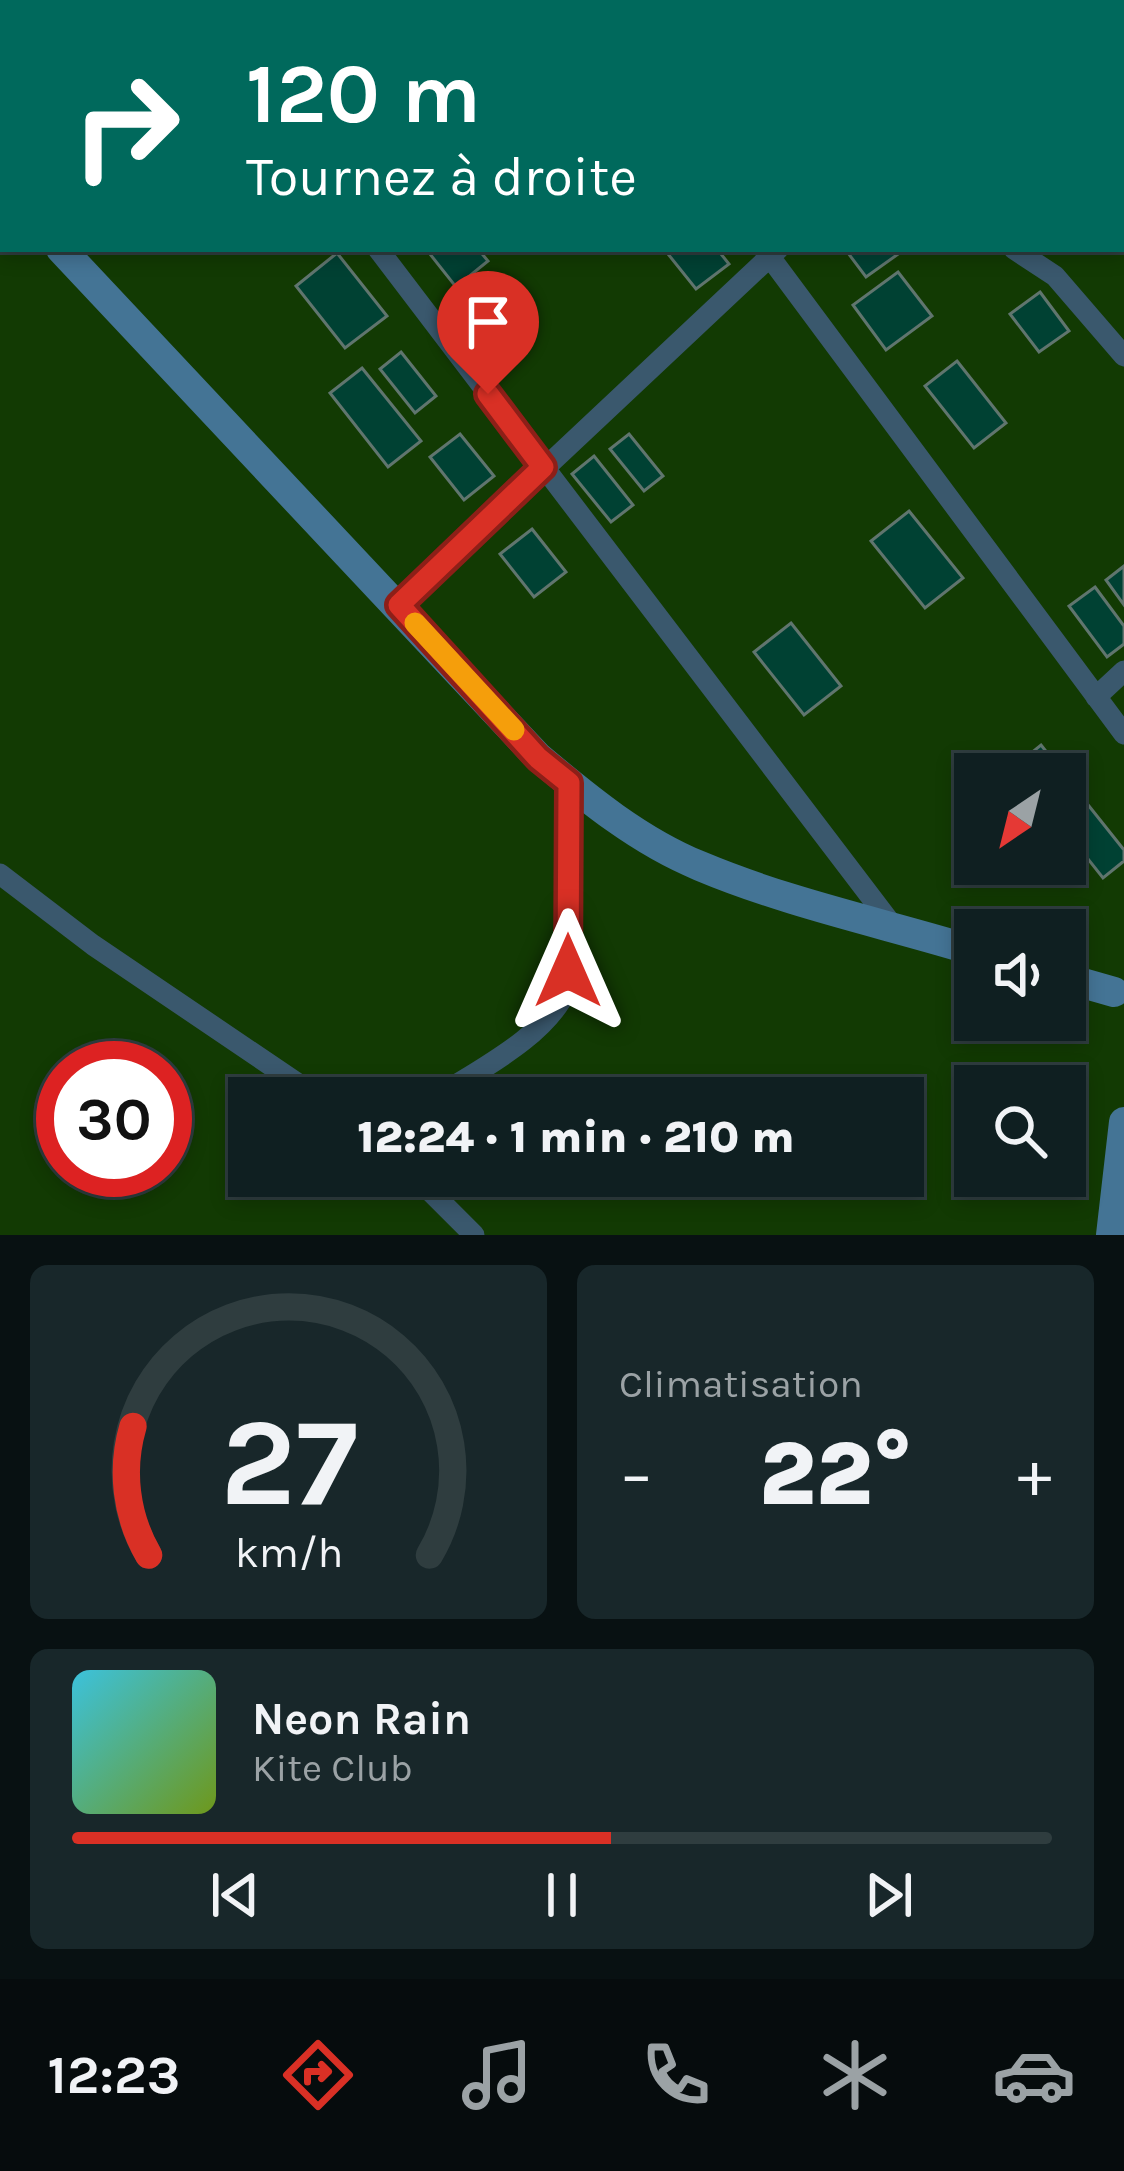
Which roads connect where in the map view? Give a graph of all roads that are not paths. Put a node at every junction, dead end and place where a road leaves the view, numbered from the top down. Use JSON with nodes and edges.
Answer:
{"nodes":[{"id":1,"x":64,"y":252,"type":"edge"},
{"id":2,"x":381,"y":252,"type":"edge"},
{"id":3,"x":770,"y":252,"type":"edge"},
{"id":4,"x":1019,"y":252,"type":"edge"},
{"id":5,"x":1124,"y":356,"type":"edge"},
{"id":6,"x":543,"y":467,"type":"junction"},
{"id":7,"x":399,"y":605,"type":"junction"},
{"id":8,"x":1124,"y":671,"type":"edge"},
{"id":9,"x":1096,"y":697,"type":"junction"},
{"id":10,"x":1124,"y":734,"type":"edge"},
{"id":11,"x":569,"y":783,"type":"junction"},
{"id":12,"x":0,"y":874,"type":"edge"},
{"id":13,"x":892,"y":926,"type":"junction"},
{"id":14,"x":954,"y":945,"type":"edge"},
{"id":15,"x":1086,"y":984,"type":"edge"},
{"id":16,"x":1121,"y":994,"type":"edge"},
{"id":17,"x":288,"y":1077,"type":"edge"},
{"id":18,"x":465,"y":1077,"type":"edge"},
{"id":19,"x":1124,"y":1122,"type":"edge"},
{"id":20,"x":436,"y":1197,"type":"edge"},
{"id":21,"x":473,"y":1235,"type":"edge"},
{"id":22,"x":1111,"y":1235,"type":"edge"}],
"edges":[{"from":1,"to":7,"type":"street"},
{"from":2,"to":6,"type":"street"},
{"from":3,"to":6,"type":"street"},
{"from":3,"to":9,"type":"street"},
{"from":4,"to":5,"type":"street"},
{"from":6,"to":7,"type":"street"},
{"from":6,"to":13,"type":"street"},
{"from":7,"to":11,"type":"street"},
{"from":8,"to":9,"type":"street"},
{"from":9,"to":10,"type":"street"},
{"from":11,"to":13,"type":"street"},
{"from":11,"to":18,"type":"street"},
{"from":12,"to":17,"type":"street"},
{"from":13,"to":14,"type":"street"},
{"from":15,"to":16,"type":"street"},
{"from":19,"to":22,"type":"street"},
{"from":20,"to":21,"type":"street"}]}
